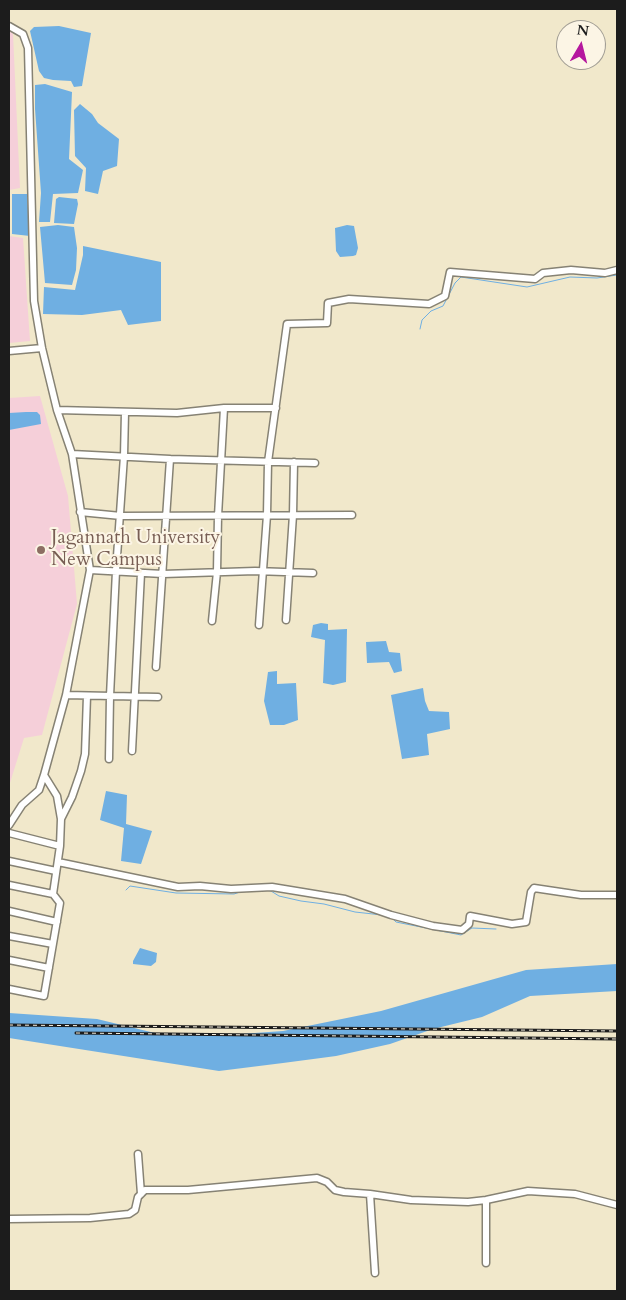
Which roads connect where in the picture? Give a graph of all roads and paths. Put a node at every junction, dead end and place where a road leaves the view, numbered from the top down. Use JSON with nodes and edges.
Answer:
{"nodes":[{"id":1,"x":9,"y":26,"type":"edge"},
{"id":2,"x":617,"y":270,"type":"edge"},
{"id":3,"x":42,"y":348,"type":"junction"},
{"id":4,"x":9,"y":351,"type":"edge"},
{"id":5,"x":224,"y":408,"type":"junction"},
{"id":6,"x":276,"y":408,"type":"junction"},
{"id":7,"x":57,"y":410,"type":"junction"},
{"id":8,"x":125,"y":412,"type":"junction"},
{"id":9,"x":72,"y":454,"type":"junction"},
{"id":10,"x":124,"y":456,"type":"junction"},
{"id":11,"x":170,"y":459,"type":"junction"},
{"id":12,"x":221,"y":460,"type":"junction"},
{"id":13,"x":268,"y":462,"type":"junction"},
{"id":14,"x":294,"y":462,"type":"junction"},
{"id":15,"x":315,"y":463,"type":"dead end"},
{"id":16,"x":80,"y":512,"type":"junction"},
{"id":17,"x":267,"y":515,"type":"junction"},
{"id":18,"x":293,"y":515,"type":"junction"},
{"id":19,"x":352,"y":515,"type":"dead end"},
{"id":20,"x":121,"y":516,"type":"junction"},
{"id":21,"x":165,"y":516,"type":"junction"},
{"id":22,"x":218,"y":516,"type":"junction"},
{"id":23,"x":90,"y":570,"type":"junction"},
{"id":24,"x":116,"y":571,"type":"junction"},
{"id":25,"x":217,"y":572,"type":"junction"},
{"id":26,"x":262,"y":572,"type":"junction"},
{"id":27,"x":289,"y":572,"type":"junction"},
{"id":28,"x":141,"y":573,"type":"junction"},
{"id":29,"x":313,"y":573,"type":"dead end"},
{"id":30,"x":163,"y":574,"type":"junction"},
{"id":31,"x":212,"y":620,"type":"dead end"},
{"id":32,"x":286,"y":620,"type":"dead end"},
{"id":33,"x":259,"y":625,"type":"dead end"},
{"id":34,"x":156,"y":667,"type":"dead end"},
{"id":35,"x":66,"y":695,"type":"junction"},
{"id":36,"x":87,"y":696,"type":"junction"},
{"id":37,"x":110,"y":696,"type":"junction"},
{"id":38,"x":136,"y":697,"type":"junction"},
{"id":39,"x":158,"y":697,"type":"dead end"},
{"id":40,"x":132,"y":751,"type":"dead end"},
{"id":41,"x":109,"y":758,"type":"dead end"},
{"id":42,"x":44,"y":775,"type":"junction"},
{"id":43,"x":61,"y":819,"type":"junction"},
{"id":44,"x":9,"y":825,"type":"edge"},
{"id":45,"x":9,"y":833,"type":"edge"},
{"id":46,"x":60,"y":846,"type":"junction"},
{"id":47,"x":9,"y":861,"type":"edge"},
{"id":48,"x":58,"y":862,"type":"junction"},
{"id":49,"x":56,"y":871,"type":"junction"},
{"id":50,"x":9,"y":885,"type":"edge"},
{"id":51,"x":53,"y":894,"type":"junction"},
{"id":52,"x":617,"y":895,"type":"edge"},
{"id":53,"x":9,"y":911,"type":"edge"},
{"id":54,"x":57,"y":922,"type":"junction"},
{"id":55,"x":9,"y":936,"type":"edge"},
{"id":56,"x":53,"y":944,"type":"junction"},
{"id":57,"x":9,"y":960,"type":"edge"},
{"id":58,"x":49,"y":968,"type":"junction"},
{"id":59,"x":9,"y":989,"type":"edge"},
{"id":60,"x":138,"y":1154,"type":"dead end"},
{"id":61,"x":141,"y":1194,"type":"junction"},
{"id":62,"x":370,"y":1194,"type":"junction"},
{"id":63,"x":486,"y":1200,"type":"junction"},
{"id":64,"x":617,"y":1205,"type":"edge"},
{"id":65,"x":9,"y":1219,"type":"edge"},
{"id":66,"x":486,"y":1263,"type":"dead end"},
{"id":67,"x":375,"y":1272,"type":"dead end"}],
"edges":[{"from":1,"to":3,"type":"street"},
{"from":2,"to":6,"type":"street"},
{"from":3,"to":4,"type":"street"},
{"from":3,"to":7,"type":"street"},
{"from":5,"to":6,"type":"street"},
{"from":5,"to":8,"type":"street"},
{"from":5,"to":12,"type":"street"},
{"from":6,"to":13,"type":"street"},
{"from":7,"to":8,"type":"street"},
{"from":7,"to":9,"type":"street"},
{"from":8,"to":10,"type":"street"},
{"from":9,"to":10,"type":"street"},
{"from":9,"to":16,"type":"street"},
{"from":10,"to":11,"type":"street"},
{"from":10,"to":20,"type":"street"},
{"from":11,"to":12,"type":"street"},
{"from":11,"to":21,"type":"street"},
{"from":12,"to":13,"type":"street"},
{"from":12,"to":22,"type":"street"},
{"from":13,"to":14,"type":"street"},
{"from":13,"to":17,"type":"street"},
{"from":14,"to":15,"type":"street"},
{"from":14,"to":18,"type":"street"},
{"from":16,"to":20,"type":"street"},
{"from":16,"to":23,"type":"street"},
{"from":17,"to":18,"type":"street"},
{"from":17,"to":22,"type":"street"},
{"from":17,"to":26,"type":"street"},
{"from":18,"to":19,"type":"street"},
{"from":18,"to":27,"type":"street"},
{"from":20,"to":21,"type":"street"},
{"from":20,"to":24,"type":"street"},
{"from":21,"to":22,"type":"street"},
{"from":21,"to":30,"type":"street"},
{"from":22,"to":25,"type":"street"},
{"from":23,"to":24,"type":"street"},
{"from":23,"to":35,"type":"street"},
{"from":24,"to":28,"type":"street"},
{"from":24,"to":37,"type":"street"},
{"from":25,"to":26,"type":"street"},
{"from":25,"to":30,"type":"street"},
{"from":25,"to":31,"type":"street"},
{"from":26,"to":27,"type":"street"},
{"from":26,"to":33,"type":"street"},
{"from":27,"to":29,"type":"street"},
{"from":27,"to":32,"type":"street"},
{"from":28,"to":30,"type":"street"},
{"from":28,"to":38,"type":"street"},
{"from":30,"to":34,"type":"street"},
{"from":35,"to":36,"type":"street"},
{"from":35,"to":42,"type":"street"},
{"from":36,"to":37,"type":"street"},
{"from":36,"to":43,"type":"street"},
{"from":37,"to":38,"type":"street"},
{"from":37,"to":41,"type":"street"},
{"from":38,"to":39,"type":"street"},
{"from":38,"to":40,"type":"street"},
{"from":42,"to":43,"type":"street"},
{"from":42,"to":44,"type":"street"},
{"from":43,"to":46,"type":"street"},
{"from":45,"to":46,"type":"street"},
{"from":46,"to":48,"type":"street"},
{"from":47,"to":49,"type":"street"},
{"from":48,"to":49,"type":"street"},
{"from":48,"to":52,"type":"street"},
{"from":49,"to":51,"type":"street"},
{"from":50,"to":51,"type":"street"},
{"from":51,"to":54,"type":"street"},
{"from":53,"to":54,"type":"street"},
{"from":54,"to":56,"type":"street"},
{"from":55,"to":56,"type":"street"},
{"from":56,"to":58,"type":"street"},
{"from":57,"to":58,"type":"street"},
{"from":58,"to":59,"type":"street"},
{"from":60,"to":61,"type":"street"},
{"from":61,"to":62,"type":"street"},
{"from":61,"to":65,"type":"street"},
{"from":62,"to":63,"type":"street"},
{"from":62,"to":67,"type":"street"},
{"from":63,"to":64,"type":"street"},
{"from":63,"to":66,"type":"street"}]}
